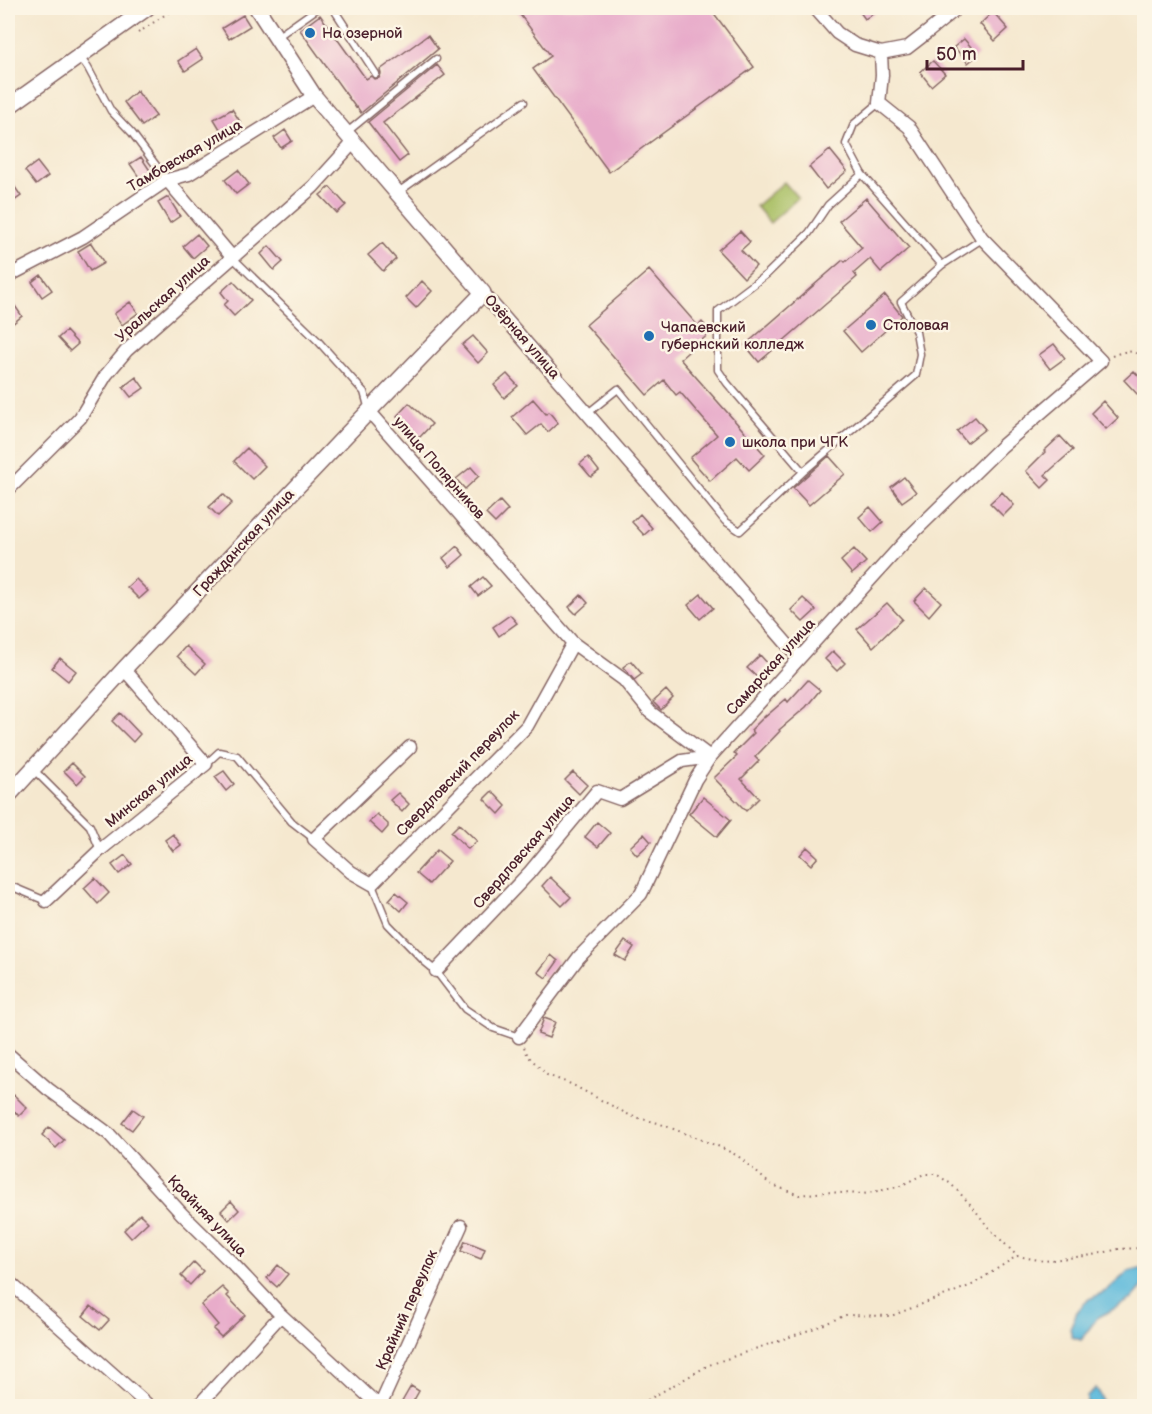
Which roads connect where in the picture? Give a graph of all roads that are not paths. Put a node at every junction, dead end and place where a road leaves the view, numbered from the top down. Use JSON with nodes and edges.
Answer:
{"nodes":[{"id":1,"x":147,"y":8,"type":"edge"},
{"id":2,"x":257,"y":8,"type":"edge"},
{"id":3,"x":318,"y":8,"type":"edge"},
{"id":4,"x":333,"y":8,"type":"edge"},
{"id":5,"x":815,"y":8,"type":"edge"},
{"id":6,"x":957,"y":8,"type":"edge"},
{"id":7,"x":276,"y":38,"type":"junction"},
{"id":8,"x":880,"y":53,"type":"junction"},
{"id":9,"x":79,"y":55,"type":"junction"},
{"id":10,"x":436,"y":59,"type":"dead end"},
{"id":11,"x":376,"y":74,"type":"dead end"},
{"id":12,"x":314,"y":96,"type":"junction"},
{"id":13,"x":524,"y":102,"type":"dead end"},
{"id":14,"x":879,"y":103,"type":"junction"},
{"id":15,"x":8,"y":107,"type":"edge"},
{"id":16,"x":349,"y":138,"type":"junction"},
{"id":17,"x":862,"y":174,"type":"junction"},
{"id":18,"x":167,"y":180,"type":"junction"},
{"id":19,"x":397,"y":193,"type":"junction"},
{"id":20,"x":982,"y":238,"type":"junction"},
{"id":21,"x":232,"y":257,"type":"junction"},
{"id":22,"x":942,"y":265,"type":"junction"},
{"id":23,"x":8,"y":276,"type":"edge"},
{"id":24,"x":483,"y":293,"type":"junction"},
{"id":25,"x":369,"y":411,"type":"junction"},
{"id":26,"x":588,"y":413,"type":"junction"},
{"id":27,"x":802,"y":472,"type":"junction"},
{"id":28,"x":8,"y":490,"type":"edge"},
{"id":29,"x":573,"y":643,"type":"junction"},
{"id":30,"x":799,"y":658,"type":"junction"},
{"id":31,"x":124,"y":669,"type":"junction"},
{"id":32,"x":410,"y":747,"type":"dead end"},
{"id":33,"x":710,"y":757,"type":"junction"},
{"id":34,"x":206,"y":764,"type":"junction"},
{"id":35,"x":33,"y":770,"type":"junction"},
{"id":36,"x":8,"y":796,"type":"edge"},
{"id":37,"x":314,"y":839,"type":"junction"},
{"id":38,"x":100,"y":850,"type":"junction"},
{"id":39,"x":372,"y":884,"type":"junction"},
{"id":40,"x":8,"y":885,"type":"edge"},
{"id":41,"x":46,"y":901,"type":"joint"},
{"id":42,"x":436,"y":971,"type":"junction"},
{"id":43,"x":519,"y":1037,"type":"joint"},
{"id":44,"x":8,"y":1054,"type":"edge"},
{"id":45,"x":460,"y":1226,"type":"dead end"},
{"id":46,"x":8,"y":1281,"type":"edge"},
{"id":47,"x":281,"y":1315,"type":"junction"},
{"id":48,"x":149,"y":1407,"type":"edge"},
{"id":49,"x":198,"y":1407,"type":"edge"},
{"id":50,"x":380,"y":1407,"type":"edge"}],
"edges":[{"from":1,"to":9,"type":"street"},
{"from":2,"to":7,"type":"street","name":"Озёрная улица"},
{"from":3,"to":7,"type":"lane"},
{"from":4,"to":11,"type":"lane"},
{"from":5,"to":8,"type":"street"},
{"from":6,"to":8,"type":"street"},
{"from":7,"to":12,"type":"street","name":"Озёрная улица"},
{"from":8,"to":14,"type":"street"},
{"from":9,"to":15,"type":"street"},
{"from":9,"to":18,"type":"lane"},
{"from":10,"to":16,"type":"lane"},
{"from":12,"to":16,"type":"street","name":"Озёрная улица"},
{"from":12,"to":18,"type":"street","name":"Тамбовская улица"},
{"from":13,"to":19,"type":"lane"},
{"from":14,"to":17,"type":"lane"},
{"from":14,"to":20,"type":"street"},
{"from":16,"to":19,"type":"street","name":"Озёрная улица"},
{"from":16,"to":21,"type":"street","name":"Уральская улица"},
{"from":17,"to":22,"type":"lane"},
{"from":17,"to":27,"type":"lane"},
{"from":18,"to":21,"type":"street","name":"улица Полярников"},
{"from":18,"to":23,"type":"street","name":"Тамбовская улица"},
{"from":19,"to":24,"type":"street","name":"Озёрная улица"},
{"from":20,"to":22,"type":"lane"},
{"from":20,"to":30,"type":"street","name":"Самарская улица"},
{"from":21,"to":25,"type":"lane","name":"улица Полярников"},
{"from":21,"to":28,"type":"street","name":"Уральская улица"},
{"from":22,"to":27,"type":"lane"},
{"from":24,"to":25,"type":"street","name":"Гражданская улица"},
{"from":24,"to":26,"type":"street","name":"Озёрная улица"},
{"from":25,"to":29,"type":"street","name":"улица Полярников"},
{"from":25,"to":31,"type":"street","name":"Гражданская улица"},
{"from":26,"to":27,"type":"lane"},
{"from":26,"to":30,"type":"street","name":"Озёрная улица"},
{"from":29,"to":33,"type":"street","name":"улица Полярников"},
{"from":29,"to":39,"type":"street","name":"Свердловский переулок"},
{"from":30,"to":33,"type":"street","name":"Самарская улица"},
{"from":31,"to":34,"type":"street","name":"Минская улица"},
{"from":31,"to":35,"type":"street","name":"Гражданская улица"},
{"from":32,"to":37,"type":"street"},
{"from":33,"to":42,"type":"street","name":"Свердловская улица"},
{"from":33,"to":43,"type":"street","name":"Самарская улица"},
{"from":34,"to":37,"type":"lane"},
{"from":34,"to":38,"type":"street","name":"Минская улица"},
{"from":35,"to":36,"type":"street","name":"Гражданская улица"},
{"from":35,"to":38,"type":"lane"},
{"from":37,"to":39,"type":"street"},
{"from":38,"to":41,"type":"street","name":"Минская улица"},
{"from":39,"to":42,"type":"lane"},
{"from":40,"to":41,"type":"lane"},
{"from":42,"to":43,"type":"lane"},
{"from":44,"to":47,"type":"street","name":"Крайняя улица"},
{"from":45,"to":50,"type":"street","name":"Крайний переулок"},
{"from":46,"to":48,"type":"street"},
{"from":47,"to":49,"type":"street"},
{"from":47,"to":50,"type":"street","name":"Крайняя улица"}]}
